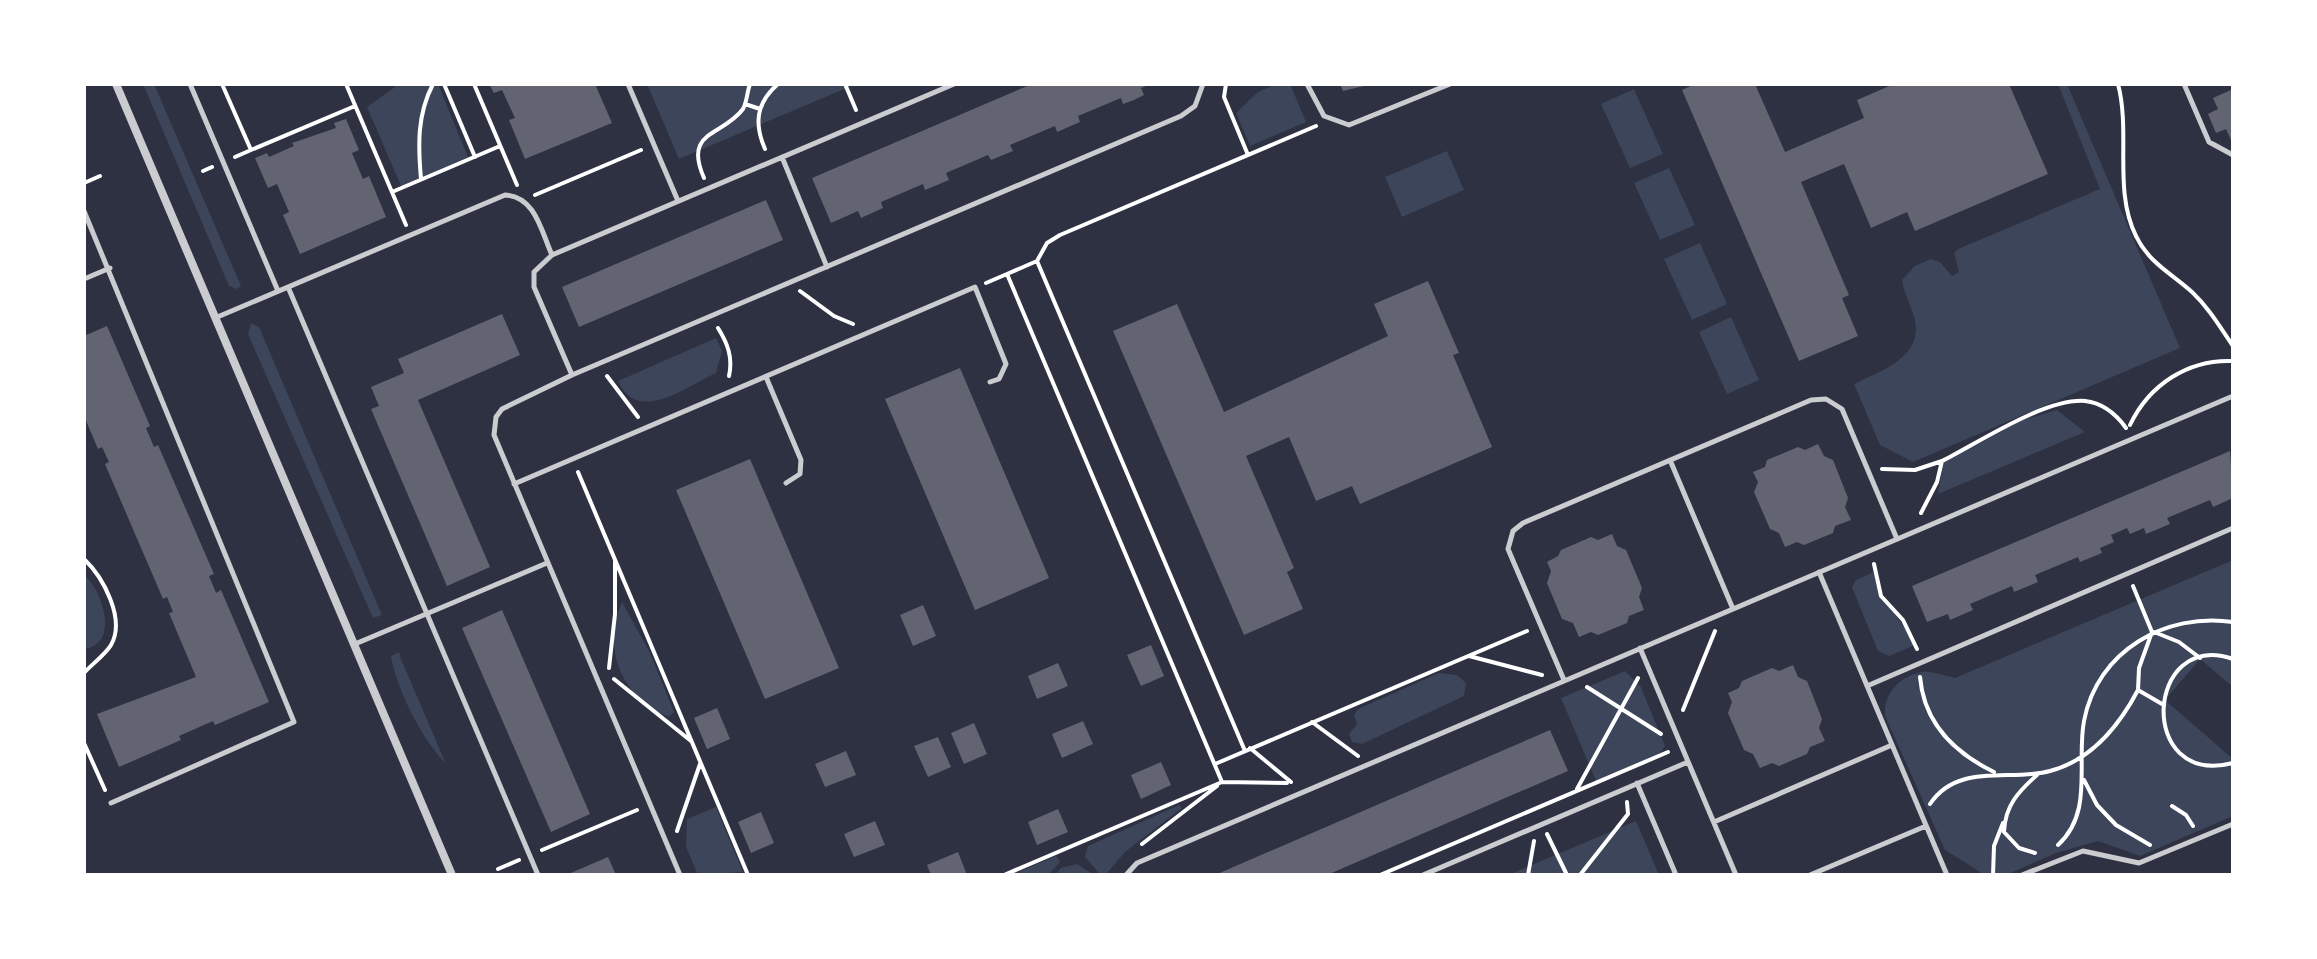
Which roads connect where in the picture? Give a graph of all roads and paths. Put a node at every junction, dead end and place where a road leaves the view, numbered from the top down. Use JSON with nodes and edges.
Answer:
{"nodes":[{"id":1,"x":116,"y":84,"type":"edge"},
{"id":2,"x":190,"y":84,"type":"edge"},
{"id":3,"x":222,"y":84,"type":"edge"},
{"id":4,"x":346,"y":84,"type":"edge"},
{"id":5,"x":433,"y":84,"type":"edge"},
{"id":6,"x":444,"y":84,"type":"edge"},
{"id":7,"x":474,"y":84,"type":"edge"},
{"id":8,"x":628,"y":84,"type":"edge"},
{"id":9,"x":750,"y":84,"type":"edge"},
{"id":10,"x":778,"y":84,"type":"edge"},
{"id":11,"x":845,"y":84,"type":"edge"},
{"id":12,"x":954,"y":84,"type":"edge"},
{"id":13,"x":1203,"y":84,"type":"edge"},
{"id":14,"x":1226,"y":84,"type":"edge"},
{"id":15,"x":1307,"y":84,"type":"edge"},
{"id":16,"x":1450,"y":84,"type":"edge"},
{"id":17,"x":2118,"y":84,"type":"edge"},
{"id":18,"x":2184,"y":84,"type":"edge"},
{"id":19,"x":745,"y":104,"type":"junction"},
{"id":20,"x":355,"y":106,"type":"junction"},
{"id":21,"x":760,"y":109,"type":"junction"},
{"id":22,"x":1330,"y":120,"type":"junction"},
{"id":23,"x":862,"y":123,"type":"junction"},
{"id":24,"x":654,"y":144,"type":"junction"},
{"id":25,"x":500,"y":146,"type":"junction"},
{"id":26,"x":1248,"y":155,"type":"junction"},
{"id":27,"x":2233,"y":155,"type":"edge"},
{"id":28,"x":475,"y":157,"type":"junction"},
{"id":29,"x":782,"y":157,"type":"junction"},
{"id":30,"x":771,"y":162,"type":"junction"},
{"id":31,"x":100,"y":176,"type":"dead end"},
{"id":32,"x":421,"y":179,"type":"junction"},
{"id":33,"x":84,"y":183,"type":"edge"},
{"id":34,"x":709,"y":189,"type":"junction"},
{"id":35,"x":392,"y":192,"type":"junction"},
{"id":36,"x":523,"y":199,"type":"junction"},
{"id":37,"x":678,"y":201,"type":"junction"},
{"id":38,"x":84,"y":211,"type":"edge"},
{"id":39,"x":410,"y":235,"type":"junction"},
{"id":40,"x":552,"y":255,"type":"junction"},
{"id":41,"x":1037,"y":261,"type":"junction"},
{"id":42,"x":827,"y":267,"type":"junction"},
{"id":43,"x":110,"y":268,"type":"junction"},
{"id":44,"x":1007,"y":274,"type":"junction"},
{"id":45,"x":84,"y":279,"type":"edge"},
{"id":46,"x":790,"y":282,"type":"junction"},
{"id":47,"x":288,"y":287,"type":"junction"},
{"id":48,"x":975,"y":287,"type":"junction"},
{"id":49,"x":278,"y":291,"type":"junction"},
{"id":50,"x":710,"y":317,"type":"junction"},
{"id":51,"x":214,"y":318,"type":"junction"},
{"id":52,"x":870,"y":331,"type":"junction"},
{"id":53,"x":2233,"y":346,"type":"edge"},
{"id":54,"x":2233,"y":361,"type":"edge"},
{"id":55,"x":600,"y":363,"type":"junction"},
{"id":56,"x":572,"y":375,"type":"junction"},
{"id":57,"x":766,"y":377,"type":"junction"},
{"id":58,"x":990,"y":382,"type":"dead end"},
{"id":59,"x":723,"y":394,"type":"junction"},
{"id":60,"x":2233,"y":396,"type":"edge"},
{"id":61,"x":648,"y":426,"type":"junction"},
{"id":62,"x":572,"y":459,"type":"junction"},
{"id":63,"x":1670,"y":460,"type":"junction"},
{"id":64,"x":1942,"y":461,"type":"junction"},
{"id":65,"x":1865,"y":463,"type":"junction"},
{"id":66,"x":786,"y":483,"type":"dead end"},
{"id":67,"x":514,"y":484,"type":"junction"},
{"id":68,"x":2233,"y":528,"type":"edge"},
{"id":69,"x":1897,"y":539,"type":"junction"},
{"id":70,"x":84,"y":559,"type":"edge"},
{"id":71,"x":614,"y":559,"type":"junction"},
{"id":72,"x":547,"y":563,"type":"junction"},
{"id":73,"x":1874,"y":564,"type":"dead end"},
{"id":74,"x":1819,"y":572,"type":"junction"},
{"id":75,"x":2128,"y":573,"type":"junction"},
{"id":76,"x":1733,"y":609,"type":"junction"},
{"id":77,"x":427,"y":613,"type":"junction"},
{"id":78,"x":2233,"y":622,"type":"edge"},
{"id":79,"x":1540,"y":625,"type":"junction"},
{"id":80,"x":2152,"y":632,"type":"junction"},
{"id":81,"x":1703,"y":634,"type":"dead end"},
{"id":82,"x":355,"y":644,"type":"junction"},
{"id":83,"x":1640,"y":648,"type":"junction"},
{"id":84,"x":1467,"y":656,"type":"junction"},
{"id":85,"x":588,"y":657,"type":"junction"},
{"id":86,"x":1905,"y":657,"type":"dead end"},
{"id":87,"x":2200,"y":658,"type":"junction"},
{"id":88,"x":2231,"y":658,"type":"edge"},
{"id":89,"x":1919,"y":663,"type":"junction"},
{"id":90,"x":1634,"y":671,"type":"dead end"},
{"id":91,"x":84,"y":673,"type":"edge"},
{"id":92,"x":608,"y":674,"type":"junction"},
{"id":93,"x":1639,"y":676,"type":"junction"},
{"id":94,"x":1564,"y":680,"type":"junction"},
{"id":95,"x":1598,"y":681,"type":"dead end"},
{"id":96,"x":1585,"y":686,"type":"junction"},
{"id":97,"x":1867,"y":686,"type":"junction"},
{"id":98,"x":1644,"y":688,"type":"dead end"},
{"id":99,"x":1575,"y":690,"type":"dead end"},
{"id":100,"x":2138,"y":690,"type":"junction"},
{"id":101,"x":1677,"y":697,"type":"dead end"},
{"id":102,"x":2162,"y":704,"type":"junction"},
{"id":103,"x":1621,"y":709,"type":"junction"},
{"id":104,"x":1683,"y":710,"type":"junction"},
{"id":105,"x":1312,"y":722,"type":"junction"},
{"id":106,"x":1660,"y":724,"type":"dead end"},
{"id":107,"x":1689,"y":725,"type":"dead end"},
{"id":108,"x":1665,"y":736,"type":"junction"},
{"id":109,"x":84,"y":743,"type":"edge"},
{"id":110,"x":693,"y":743,"type":"junction"},
{"id":111,"x":1892,"y":745,"type":"junction"},
{"id":112,"x":1248,"y":750,"type":"junction"},
{"id":113,"x":2081,"y":757,"type":"junction"},
{"id":114,"x":701,"y":762,"type":"junction"},
{"id":115,"x":1688,"y":762,"type":"junction"},
{"id":116,"x":1215,"y":764,"type":"junction"},
{"id":117,"x":1369,"y":764,"type":"junction"},
{"id":118,"x":2232,"y":765,"type":"edge"},
{"id":119,"x":1996,"y":773,"type":"junction"},
{"id":120,"x":2038,"y":774,"type":"junction"},
{"id":121,"x":2082,"y":778,"type":"junction"},
{"id":122,"x":1222,"y":782,"type":"junction"},
{"id":123,"x":1637,"y":783,"type":"junction"},
{"id":124,"x":1576,"y":791,"type":"junction"},
{"id":125,"x":111,"y":803,"type":"joint"},
{"id":126,"x":650,"y":804,"type":"junction"},
{"id":127,"x":2172,"y":806,"type":"dead end"},
{"id":128,"x":1535,"y":809,"type":"junction"},
{"id":129,"x":1628,"y":814,"type":"dead end"},
{"id":130,"x":1922,"y":817,"type":"junction"},
{"id":131,"x":2004,"y":820,"type":"junction"},
{"id":132,"x":1714,"y":822,"type":"junction"},
{"id":133,"x":2233,"y":824,"type":"edge"},
{"id":134,"x":1539,"y":825,"type":"junction"},
{"id":135,"x":1926,"y":826,"type":"junction"},
{"id":136,"x":2197,"y":839,"type":"junction"},
{"id":137,"x":1139,"y":847,"type":"dead end"},
{"id":138,"x":2049,"y":849,"type":"dead end"},
{"id":139,"x":670,"y":851,"type":"junction"},
{"id":140,"x":2041,"y":851,"type":"dead end"},
{"id":141,"x":529,"y":855,"type":"junction"},
{"id":142,"x":2158,"y":855,"type":"junction"},
{"id":143,"x":498,"y":869,"type":"dead end"},
{"id":144,"x":452,"y":875,"type":"edge"},
{"id":145,"x":538,"y":875,"type":"edge"},
{"id":146,"x":680,"y":875,"type":"edge"},
{"id":147,"x":748,"y":875,"type":"edge"},
{"id":148,"x":1004,"y":875,"type":"edge"},
{"id":149,"x":1126,"y":875,"type":"edge"},
{"id":150,"x":1380,"y":875,"type":"edge"},
{"id":151,"x":1423,"y":875,"type":"edge"},
{"id":152,"x":1528,"y":875,"type":"edge"},
{"id":153,"x":1567,"y":875,"type":"edge"},
{"id":154,"x":1580,"y":875,"type":"edge"},
{"id":155,"x":1676,"y":875,"type":"edge"},
{"id":156,"x":1736,"y":875,"type":"edge"},
{"id":157,"x":1810,"y":875,"type":"edge"},
{"id":158,"x":1947,"y":875,"type":"edge"},
{"id":159,"x":1993,"y":875,"type":"edge"},
{"id":160,"x":2022,"y":875,"type":"edge"}],
"edges":[{"from":1,"to":51,"type":"street"},
{"from":2,"to":49,"type":"lane"},
{"from":3,"to":20,"type":"path"},
{"from":4,"to":20,"type":"path"},
{"from":5,"to":32,"type":"path"},
{"from":6,"to":28,"type":"path"},
{"from":7,"to":25,"type":"path"},
{"from":8,"to":24,"type":"lane"},
{"from":9,"to":19,"type":"path"},
{"from":10,"to":21,"type":"path"},
{"from":11,"to":23,"type":"path"},
{"from":12,"to":23,"type":"lane"},
{"from":13,"to":42,"type":"lane"},
{"from":14,"to":26,"type":"path"},
{"from":15,"to":22,"type":"lane"},
{"from":16,"to":22,"type":"lane"},
{"from":17,"to":53,"type":"path"},
{"from":18,"to":27,"type":"lane"},
{"from":19,"to":21,"type":"path"},
{"from":19,"to":34,"type":"path"},
{"from":20,"to":35,"type":"path"},
{"from":21,"to":30,"type":"path"},
{"from":22,"to":26,"type":"path"},
{"from":23,"to":29,"type":"lane"},
{"from":24,"to":36,"type":"path"},
{"from":24,"to":37,"type":"lane"},
{"from":25,"to":28,"type":"path"},
{"from":25,"to":36,"type":"path"},
{"from":26,"to":41,"type":"path"},
{"from":28,"to":32,"type":"path"},
{"from":29,"to":30,"type":"lane"},
{"from":29,"to":42,"type":"lane"},
{"from":30,"to":34,"type":"lane"},
{"from":31,"to":33,"type":"path"},
{"from":32,"to":35,"type":"path"},
{"from":34,"to":37,"type":"lane"},
{"from":35,"to":39,"type":"path"},
{"from":36,"to":39,"type":"lane"},
{"from":36,"to":40,"type":"lane"},
{"from":37,"to":40,"type":"lane"},
{"from":38,"to":43,"type":"lane"},
{"from":39,"to":47,"type":"lane"},
{"from":40,"to":56,"type":"lane"},
{"from":41,"to":44,"type":"path"},
{"from":41,"to":112,"type":"path"},
{"from":42,"to":46,"type":"lane"},
{"from":43,"to":45,"type":"lane"},
{"from":43,"to":125,"type":"lane"},
{"from":44,"to":48,"type":"path"},
{"from":44,"to":116,"type":"path"},
{"from":46,"to":50,"type":"lane"},
{"from":46,"to":52,"type":"path"},
{"from":47,"to":49,"type":"lane"},
{"from":47,"to":77,"type":"lane"},
{"from":48,"to":52,"type":"lane"},
{"from":48,"to":58,"type":"lane"},
{"from":49,"to":51,"type":"lane"},
{"from":50,"to":55,"type":"lane"},
{"from":50,"to":59,"type":"path"},
{"from":51,"to":82,"type":"street"},
{"from":52,"to":57,"type":"lane"},
{"from":54,"to":64,"type":"path"},
{"from":55,"to":56,"type":"lane"},
{"from":55,"to":61,"type":"path"},
{"from":56,"to":67,"type":"lane"},
{"from":57,"to":59,"type":"lane"},
{"from":57,"to":66,"type":"lane"},
{"from":59,"to":61,"type":"lane"},
{"from":60,"to":69,"type":"lane"},
{"from":61,"to":62,"type":"lane"},
{"from":62,"to":67,"type":"lane"},
{"from":62,"to":71,"type":"path"},
{"from":63,"to":65,"type":"lane"},
{"from":63,"to":76,"type":"lane"},
{"from":63,"to":79,"type":"lane"},
{"from":64,"to":65,"type":"path"},
{"from":64,"to":69,"type":"path"},
{"from":65,"to":69,"type":"lane"},
{"from":67,"to":72,"type":"lane"},
{"from":68,"to":75,"type":"lane"},
{"from":69,"to":74,"type":"lane"},
{"from":70,"to":91,"type":"path"},
{"from":71,"to":92,"type":"path"},
{"from":71,"to":110,"type":"path"},
{"from":72,"to":77,"type":"lane"},
{"from":72,"to":85,"type":"lane"},
{"from":73,"to":86,"type":"path"},
{"from":74,"to":76,"type":"lane"},
{"from":74,"to":97,"type":"lane"},
{"from":75,"to":80,"type":"path"},
{"from":75,"to":89,"type":"lane"},
{"from":76,"to":83,"type":"lane"},
{"from":77,"to":82,"type":"lane"},
{"from":77,"to":141,"type":"lane"},
{"from":78,"to":80,"type":"path"},
{"from":79,"to":84,"type":"path"},
{"from":79,"to":94,"type":"lane"},
{"from":80,"to":87,"type":"path"},
{"from":80,"to":100,"type":"path"},
{"from":80,"to":113,"type":"path"},
{"from":81,"to":104,"type":"path"},
{"from":82,"to":144,"type":"street"},
{"from":83,"to":94,"type":"lane"},
{"from":83,"to":115,"type":"lane"},
{"from":84,"to":94,"type":"path"},
{"from":84,"to":105,"type":"path"},
{"from":85,"to":92,"type":"path"},
{"from":85,"to":126,"type":"lane"},
{"from":87,"to":88,"type":"path"},
{"from":87,"to":102,"type":"path"},
{"from":89,"to":97,"type":"lane"},
{"from":89,"to":119,"type":"path"},
{"from":90,"to":93,"type":"path"},
{"from":92,"to":110,"type":"path"},
{"from":93,"to":98,"type":"path"},
{"from":93,"to":103,"type":"path"},
{"from":94,"to":117,"type":"lane"},
{"from":95,"to":96,"type":"path"},
{"from":96,"to":99,"type":"path"},
{"from":96,"to":103,"type":"path"},
{"from":97,"to":111,"type":"lane"},
{"from":100,"to":102,"type":"path"},
{"from":100,"to":113,"type":"path"},
{"from":101,"to":104,"type":"path"},
{"from":102,"to":118,"type":"path"},
{"from":103,"to":108,"type":"path"},
{"from":103,"to":124,"type":"path"},
{"from":104,"to":107,"type":"path"},
{"from":105,"to":112,"type":"path"},
{"from":105,"to":117,"type":"path"},
{"from":106,"to":108,"type":"path"},
{"from":108,"to":124,"type":"path"},
{"from":109,"to":125,"type":"path"},
{"from":110,"to":114,"type":"path"},
{"from":111,"to":130,"type":"lane"},
{"from":111,"to":132,"type":"lane"},
{"from":112,"to":116,"type":"path"},
{"from":112,"to":122,"type":"path"},
{"from":113,"to":120,"type":"path"},
{"from":113,"to":121,"type":"path"},
{"from":114,"to":139,"type":"path"},
{"from":114,"to":147,"type":"path"},
{"from":115,"to":123,"type":"lane"},
{"from":115,"to":132,"type":"lane"},
{"from":116,"to":122,"type":"path"},
{"from":117,"to":149,"type":"lane"},
{"from":119,"to":120,"type":"path"},
{"from":119,"to":130,"type":"path"},
{"from":120,"to":131,"type":"path"},
{"from":121,"to":138,"type":"path"},
{"from":121,"to":142,"type":"path"},
{"from":122,"to":137,"type":"path"},
{"from":122,"to":148,"type":"path"},
{"from":123,"to":134,"type":"lane"},
{"from":123,"to":155,"type":"lane"},
{"from":124,"to":128,"type":"path"},
{"from":126,"to":139,"type":"lane"},
{"from":126,"to":141,"type":"path"},
{"from":127,"to":136,"type":"path"},
{"from":128,"to":134,"type":"path"},
{"from":128,"to":150,"type":"path"},
{"from":129,"to":154,"type":"path"},
{"from":130,"to":135,"type":"lane"},
{"from":131,"to":140,"type":"path"},
{"from":131,"to":159,"type":"path"},
{"from":132,"to":156,"type":"lane"},
{"from":133,"to":136,"type":"lane"},
{"from":134,"to":151,"type":"lane"},
{"from":134,"to":152,"type":"path"},
{"from":134,"to":153,"type":"path"},
{"from":135,"to":157,"type":"lane"},
{"from":135,"to":158,"type":"lane"},
{"from":136,"to":142,"type":"lane"},
{"from":139,"to":146,"type":"lane"},
{"from":141,"to":143,"type":"path"},
{"from":141,"to":145,"type":"lane"},
{"from":142,"to":160,"type":"lane"}]}
